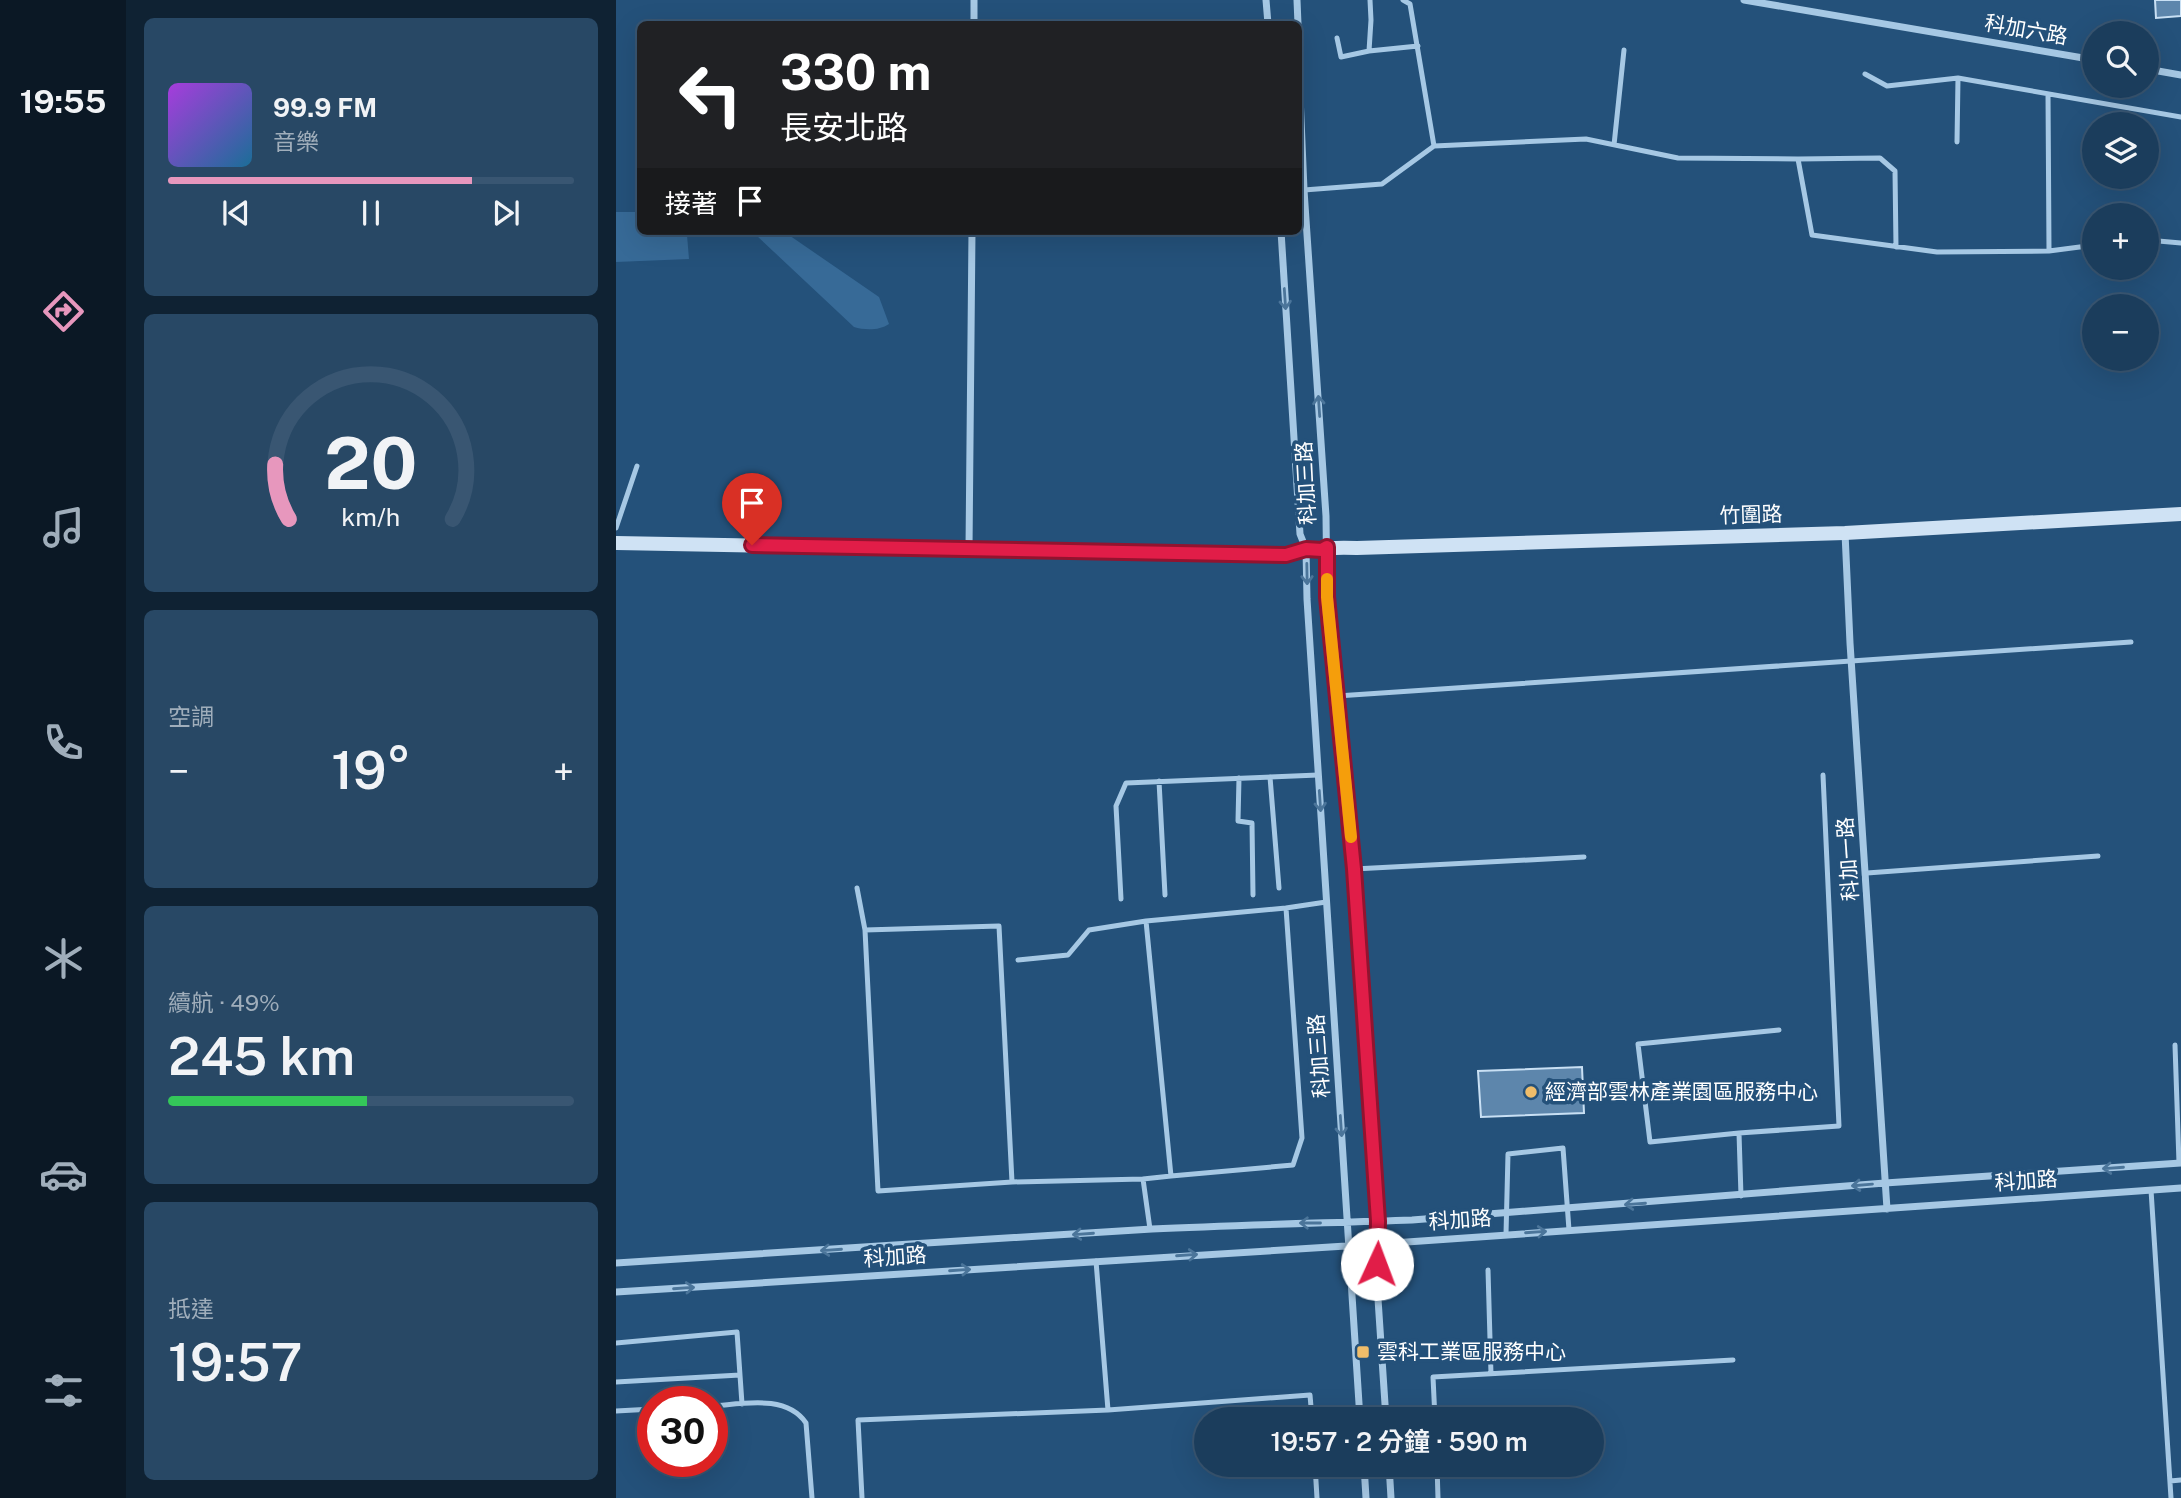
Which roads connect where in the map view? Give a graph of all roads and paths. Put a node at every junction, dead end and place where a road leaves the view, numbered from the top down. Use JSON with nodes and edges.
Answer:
{"nodes":[{"id":1,"x":974,"y":0,"type":"edge"},
{"id":2,"x":1266,"y":0,"type":"edge"},
{"id":3,"x":1297,"y":0,"type":"edge"},
{"id":4,"x":1370,"y":0,"type":"edge"},
{"id":5,"x":1404,"y":0,"type":"edge"},
{"id":6,"x":1744,"y":0,"type":"edge"},
{"id":7,"x":974,"y":21,"type":"edge"},
{"id":8,"x":1268,"y":21,"type":"edge"},
{"id":9,"x":1297,"y":21,"type":"edge"},
{"id":10,"x":1337,"y":38,"type":"dead end"},
{"id":11,"x":1418,"y":46,"type":"junction"},
{"id":12,"x":1624,"y":50,"type":"dead end"},
{"id":13,"x":1368,"y":51,"type":"junction"},
{"id":14,"x":2082,"y":58,"type":"edge"},
{"id":15,"x":2159,"y":71,"type":"edge"},
{"id":16,"x":1866,"y":74,"type":"dead end"},
{"id":17,"x":2181,"y":75,"type":"edge"},
{"id":18,"x":1958,"y":78,"type":"junction"},
{"id":19,"x":2048,"y":94,"type":"junction"},
{"id":20,"x":2181,"y":117,"type":"edge"},
{"id":21,"x":1956,"y":142,"type":"dead end"},
{"id":22,"x":1302,"y":143,"type":"edge"},
{"id":23,"x":1614,"y":145,"type":"junction"},
{"id":24,"x":1434,"y":146,"type":"junction"},
{"id":25,"x":1798,"y":159,"type":"junction"},
{"id":26,"x":1304,"y":190,"type":"junction"},
{"id":27,"x":972,"y":235,"type":"edge"},
{"id":28,"x":1281,"y":235,"type":"edge"},
{"id":29,"x":2159,"y":241,"type":"edge"},
{"id":30,"x":2181,"y":243,"type":"edge"},
{"id":31,"x":1896,"y":247,"type":"junction"},
{"id":32,"x":2082,"y":247,"type":"edge"},
{"id":33,"x":2049,"y":251,"type":"junction"},
{"id":34,"x":637,"y":466,"type":"dead end"},
{"id":35,"x":2181,"y":514,"type":"edge"},
{"id":36,"x":616,"y":528,"type":"edge"},
{"id":37,"x":1845,"y":533,"type":"junction"},
{"id":38,"x":616,"y":543,"type":"edge"},
{"id":39,"x":1325,"y":548,"type":"junction"},
{"id":40,"x":969,"y":549,"type":"junction"},
{"id":41,"x":1306,"y":549,"type":"junction"},
{"id":42,"x":2132,"y":642,"type":"dead end"},
{"id":43,"x":1852,"y":660,"type":"junction"},
{"id":44,"x":1337,"y":696,"type":"junction"},
{"id":45,"x":1318,"y":775,"type":"junction"},
{"id":46,"x":1823,"y":775,"type":"dead end"},
{"id":47,"x":1270,"y":777,"type":"junction"},
{"id":48,"x":1238,"y":778,"type":"junction"},
{"id":49,"x":1159,"y":781,"type":"junction"},
{"id":50,"x":2098,"y":856,"type":"dead end"},
{"id":51,"x":1584,"y":857,"type":"dead end"},
{"id":52,"x":1354,"y":869,"type":"junction"},
{"id":53,"x":1867,"y":873,"type":"junction"},
{"id":54,"x":857,"y":888,"type":"dead end"},
{"id":55,"x":1279,"y":888,"type":"dead end"},
{"id":56,"x":1165,"y":895,"type":"dead end"},
{"id":57,"x":1253,"y":895,"type":"dead end"},
{"id":58,"x":1121,"y":900,"type":"dead end"},
{"id":59,"x":1326,"y":902,"type":"junction"},
{"id":60,"x":1286,"y":908,"type":"junction"},
{"id":61,"x":1146,"y":921,"type":"junction"},
{"id":62,"x":865,"y":930,"type":"junction"},
{"id":63,"x":1018,"y":960,"type":"dead end"},
{"id":64,"x":1779,"y":1030,"type":"dead end"},
{"id":65,"x":2175,"y":1045,"type":"dead end"},
{"id":66,"x":1739,"y":1133,"type":"junction"},
{"id":67,"x":2180,"y":1163,"type":"edge"},
{"id":68,"x":1171,"y":1176,"type":"junction"},
{"id":69,"x":1143,"y":1179,"type":"junction"},
{"id":70,"x":1012,"y":1182,"type":"junction"},
{"id":71,"x":1885,"y":1183,"type":"junction"},
{"id":72,"x":2181,"y":1188,"type":"edge"},
{"id":73,"x":2151,"y":1190,"type":"junction"},
{"id":74,"x":1741,"y":1196,"type":"junction"},
{"id":75,"x":1568,"y":1209,"type":"junction"},
{"id":76,"x":1887,"y":1209,"type":"junction"},
{"id":77,"x":1506,"y":1213,"type":"junction"},
{"id":78,"x":1378,"y":1221,"type":"junction"},
{"id":79,"x":1347,"y":1223,"type":"junction"},
{"id":80,"x":1150,"y":1229,"type":"junction"},
{"id":81,"x":1570,"y":1230,"type":"junction"},
{"id":82,"x":1506,"y":1234,"type":"junction"},
{"id":83,"x":1378,"y":1244,"type":"junction"},
{"id":84,"x":1348,"y":1245,"type":"junction"},
{"id":85,"x":1096,"y":1261,"type":"junction"},
{"id":86,"x":616,"y":1264,"type":"edge"},
{"id":87,"x":1488,"y":1270,"type":"dead end"},
{"id":88,"x":616,"y":1293,"type":"edge"},
{"id":89,"x":616,"y":1343,"type":"edge"},
{"id":90,"x":1733,"y":1360,"type":"dead end"},
{"id":91,"x":1490,"y":1374,"type":"junction"},
{"id":92,"x":740,"y":1375,"type":"junction"},
{"id":93,"x":616,"y":1382,"type":"edge"},
{"id":94,"x":742,"y":1404,"type":"junction"},
{"id":95,"x":728,"y":1405,"type":"edge"},
{"id":96,"x":1311,"y":1407,"type":"edge"},
{"id":97,"x":1359,"y":1407,"type":"edge"},
{"id":98,"x":1385,"y":1407,"type":"edge"},
{"id":99,"x":1434,"y":1407,"type":"edge"},
{"id":100,"x":637,"y":1410,"type":"edge"},
{"id":101,"x":1108,"y":1410,"type":"junction"},
{"id":102,"x":616,"y":1411,"type":"edge"},
{"id":103,"x":1316,"y":1477,"type":"edge"},
{"id":104,"x":1365,"y":1477,"type":"edge"},
{"id":105,"x":1390,"y":1477,"type":"edge"},
{"id":106,"x":1437,"y":1477,"type":"edge"},
{"id":107,"x":2181,"y":1480,"type":"edge"},
{"id":108,"x":2170,"y":1481,"type":"junction"},
{"id":109,"x":812,"y":1498,"type":"edge"},
{"id":110,"x":862,"y":1498,"type":"edge"},
{"id":111,"x":1317,"y":1498,"type":"edge"},
{"id":112,"x":1366,"y":1498,"type":"edge"},
{"id":113,"x":1391,"y":1498,"type":"edge"},
{"id":114,"x":1438,"y":1498,"type":"edge"},
{"id":115,"x":2171,"y":1498,"type":"edge"}],
"edges":[{"from":1,"to":7,"type":"street"},
{"from":2,"to":8,"type":"street"},
{"from":3,"to":9,"type":"street"},
{"from":4,"to":13,"type":"lane"},
{"from":5,"to":11,"type":"lane"},
{"from":6,"to":14,"type":"street","name":"科加六路"},
{"from":10,"to":13,"type":"lane"},
{"from":11,"to":13,"type":"lane"},
{"from":11,"to":24,"type":"lane"},
{"from":12,"to":23,"type":"lane"},
{"from":15,"to":17,"type":"street"},
{"from":16,"to":18,"type":"lane"},
{"from":18,"to":19,"type":"lane"},
{"from":18,"to":21,"type":"lane"},
{"from":19,"to":20,"type":"lane"},
{"from":19,"to":33,"type":"lane"},
{"from":22,"to":26,"type":"street","name":"科加三路"},
{"from":23,"to":24,"type":"lane"},
{"from":23,"to":25,"type":"lane"},
{"from":24,"to":26,"type":"lane"},
{"from":25,"to":31,"type":"lane"},
{"from":25,"to":31,"type":"lane"},
{"from":39,"to":26,"type":"street","name":"科加三路","one_way":true},
{"from":27,"to":40,"type":"street"},
{"from":28,"to":41,"type":"street","name":"科加三路","one_way":true},
{"from":29,"to":30,"type":"lane"},
{"from":31,"to":33,"type":"lane"},
{"from":32,"to":33,"type":"lane"},
{"from":34,"to":36,"type":"lane"},
{"from":35,"to":37,"type":"street","name":"竹圍路"},
{"from":37,"to":39,"type":"street","name":"竹圍路"},
{"from":37,"to":43,"type":"street","name":"科加一路"},
{"from":38,"to":40,"type":"street","name":"竹圍路"},
{"from":39,"to":41,"type":"street","name":"竹圍路"},
{"from":39,"to":44,"type":"street","name":"科加三路"},
{"from":40,"to":41,"type":"street","name":"竹圍路"},
{"from":41,"to":45,"type":"street","name":"科加三路","one_way":true},
{"from":42,"to":43,"type":"lane"},
{"from":43,"to":44,"type":"lane"},
{"from":43,"to":53,"type":"street","name":"科加一路"},
{"from":44,"to":52,"type":"street","name":"科加三路"},
{"from":45,"to":47,"type":"lane"},
{"from":45,"to":59,"type":"street","name":"科加三路","one_way":true},
{"from":46,"to":66,"type":"lane"},
{"from":47,"to":48,"type":"lane"},
{"from":47,"to":55,"type":"lane"},
{"from":48,"to":49,"type":"lane"},
{"from":48,"to":57,"type":"lane"},
{"from":49,"to":56,"type":"lane"},
{"from":49,"to":58,"type":"lane"},
{"from":50,"to":53,"type":"lane"},
{"from":51,"to":52,"type":"lane"},
{"from":52,"to":78,"type":"street","name":"科加三路"},
{"from":53,"to":71,"type":"street","name":"科加一路"},
{"from":54,"to":62,"type":"lane"},
{"from":59,"to":60,"type":"lane"},
{"from":59,"to":79,"type":"street","name":"科加三路","one_way":true},
{"from":60,"to":61,"type":"lane"},
{"from":60,"to":68,"type":"lane"},
{"from":61,"to":63,"type":"lane"},
{"from":61,"to":68,"type":"lane"},
{"from":62,"to":70,"type":"lane"},
{"from":62,"to":70,"type":"lane"},
{"from":64,"to":66,"type":"lane"},
{"from":65,"to":67,"type":"lane"},
{"from":66,"to":74,"type":"lane"},
{"from":67,"to":71,"type":"street","name":"科加路","one_way":true},
{"from":68,"to":69,"type":"lane"},
{"from":69,"to":70,"type":"lane"},
{"from":69,"to":80,"type":"lane"},
{"from":71,"to":74,"type":"street","name":"科加路","one_way":true},
{"from":71,"to":76,"type":"street","name":"科加一路"},
{"from":72,"to":73,"type":"street","name":"科加路"},
{"from":73,"to":76,"type":"street","name":"科加路"},
{"from":73,"to":108,"type":"lane"},
{"from":74,"to":75,"type":"street","name":"科加路","one_way":true},
{"from":75,"to":77,"type":"street","name":"科加路"},
{"from":75,"to":77,"type":"lane"},
{"from":75,"to":81,"type":"lane"},
{"from":76,"to":81,"type":"street","name":"科加路"},
{"from":77,"to":78,"type":"street","name":"科加路"},
{"from":77,"to":82,"type":"lane"},
{"from":78,"to":79,"type":"street","name":"科加路"},
{"from":78,"to":83,"type":"street","name":"科加三路"},
{"from":79,"to":80,"type":"street","name":"科加路","one_way":true},
{"from":79,"to":84,"type":"street","name":"科加三路"},
{"from":80,"to":86,"type":"street","name":"科加路","one_way":true},
{"from":82,"to":81,"type":"street","name":"科加路","one_way":true},
{"from":82,"to":83,"type":"street","name":"科加路"},
{"from":83,"to":84,"type":"street","name":"科加路"},
{"from":83,"to":98,"type":"street","name":"科加三路"},
{"from":85,"to":84,"type":"street","name":"科加路","one_way":true},
{"from":84,"to":97,"type":"street","name":"科加三路"},
{"from":88,"to":85,"type":"street","name":"科加路","one_way":true},
{"from":85,"to":101,"type":"lane"},
{"from":87,"to":91,"type":"lane"},
{"from":89,"to":92,"type":"lane"},
{"from":90,"to":91,"type":"lane"},
{"from":91,"to":99,"type":"lane"},
{"from":92,"to":93,"type":"lane"},
{"from":92,"to":94,"type":"lane"},
{"from":94,"to":95,"type":"lane"},
{"from":94,"to":109,"type":"lane"},
{"from":96,"to":101,"type":"lane"},
{"from":100,"to":102,"type":"lane"},
{"from":101,"to":110,"type":"lane"},
{"from":103,"to":111,"type":"lane"},
{"from":104,"to":112,"type":"street"},
{"from":105,"to":113,"type":"street"},
{"from":106,"to":114,"type":"lane"},
{"from":107,"to":108,"type":"lane"},
{"from":108,"to":115,"type":"lane"}]}
